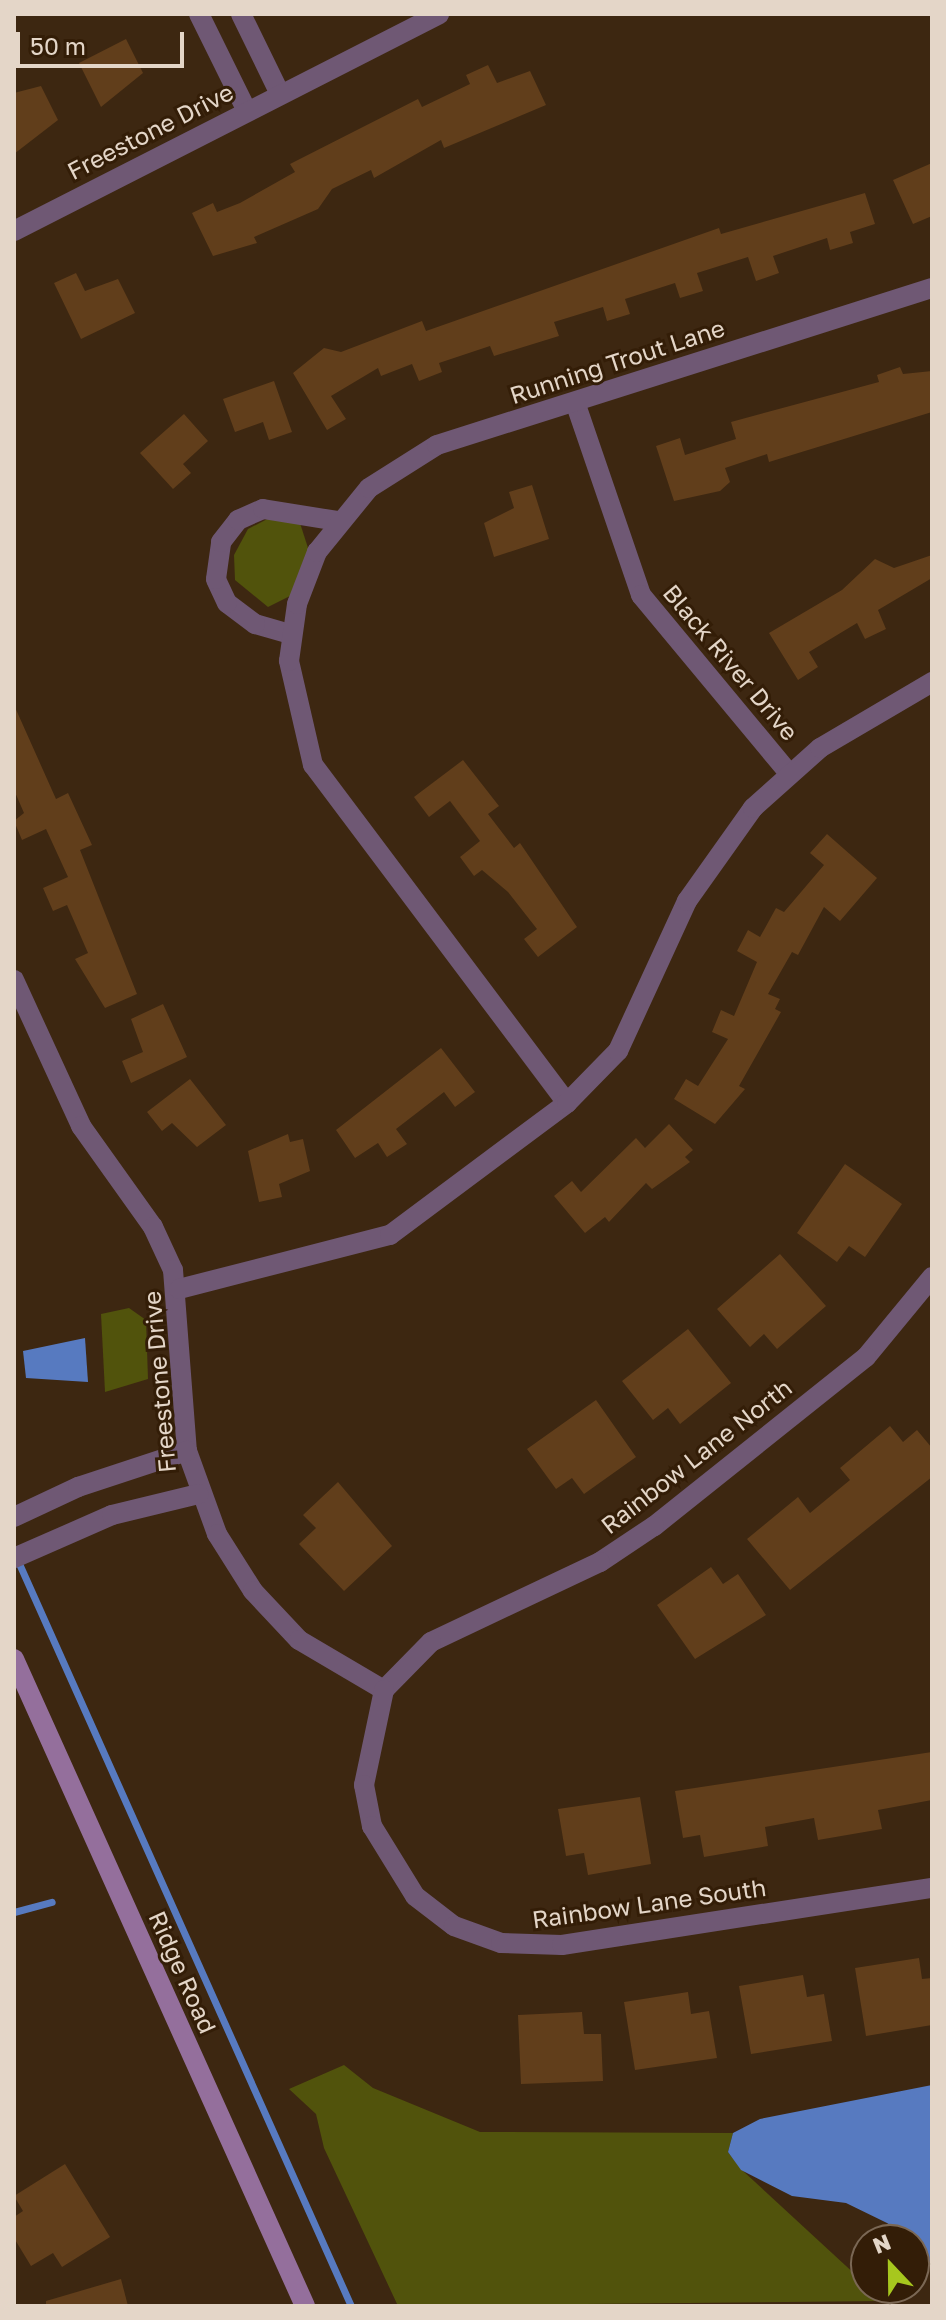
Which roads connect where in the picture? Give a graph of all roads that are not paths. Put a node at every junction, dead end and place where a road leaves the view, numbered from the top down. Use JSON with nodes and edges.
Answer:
{"nodes":[{"id":1,"x":199,"y":14,"type":"edge"},
{"id":2,"x":241,"y":14,"type":"edge"},
{"id":3,"x":439,"y":14,"type":"edge"},
{"id":4,"x":280,"y":94,"type":"junction"},
{"id":5,"x":247,"y":111,"type":"junction"},
{"id":6,"x":14,"y":231,"type":"edge"},
{"id":7,"x":932,"y":288,"type":"edge"},
{"id":8,"x":575,"y":402,"type":"junction"},
{"id":9,"x":337,"y":521,"type":"junction"},
{"id":10,"x":290,"y":634,"type":"junction"},
{"id":11,"x":932,"y":682,"type":"edge"},
{"id":12,"x":789,"y":773,"type":"junction"},
{"id":13,"x":14,"y":980,"type":"edge"},
{"id":14,"x":567,"y":1103,"type":"junction"},
{"id":15,"x":932,"y":1277,"type":"edge"},
{"id":16,"x":179,"y":1289,"type":"junction"},
{"id":17,"x":187,"y":1451,"type":"junction"},
{"id":18,"x":198,"y":1494,"type":"junction"},
{"id":19,"x":14,"y":1517,"type":"edge"},
{"id":20,"x":14,"y":1558,"type":"edge"},
{"id":21,"x":14,"y":1659,"type":"edge"},
{"id":22,"x":384,"y":1690,"type":"junction"},
{"id":23,"x":932,"y":1888,"type":"edge"},
{"id":24,"x":305,"y":2306,"type":"edge"}],
"edges":[{"from":1,"to":5,"type":"street"},
{"from":2,"to":4,"type":"street"},
{"from":3,"to":4,"type":"street","name":"Freestone Drive"},
{"from":4,"to":5,"type":"street","name":"Freestone Drive"},
{"from":5,"to":6,"type":"street","name":"Freestone Drive"},
{"from":7,"to":8,"type":"street","name":"Running Trout Lane"},
{"from":8,"to":9,"type":"street","name":"Running Trout Lane"},
{"from":8,"to":12,"type":"street","name":"Black River Drive"},
{"from":9,"to":10,"type":"street","name":"Running Trout Lane"},
{"from":9,"to":10,"type":"street"},
{"from":10,"to":14,"type":"street","name":"Running Trout Lane"},
{"from":11,"to":12,"type":"street"},
{"from":12,"to":14,"type":"street"},
{"from":13,"to":16,"type":"street","name":"Freestone Drive"},
{"from":14,"to":16,"type":"street"},
{"from":15,"to":22,"type":"street","name":"Rainbow Lane North"},
{"from":16,"to":17,"type":"street","name":"Freestone Drive"},
{"from":17,"to":18,"type":"street","name":"Freestone Drive"},
{"from":17,"to":19,"type":"street"},
{"from":18,"to":20,"type":"street"},
{"from":18,"to":22,"type":"street","name":"Freestone Drive"},
{"from":21,"to":24,"type":"street","name":"Ridge Road"},
{"from":22,"to":23,"type":"street","name":"Rainbow Lane South"}]}
